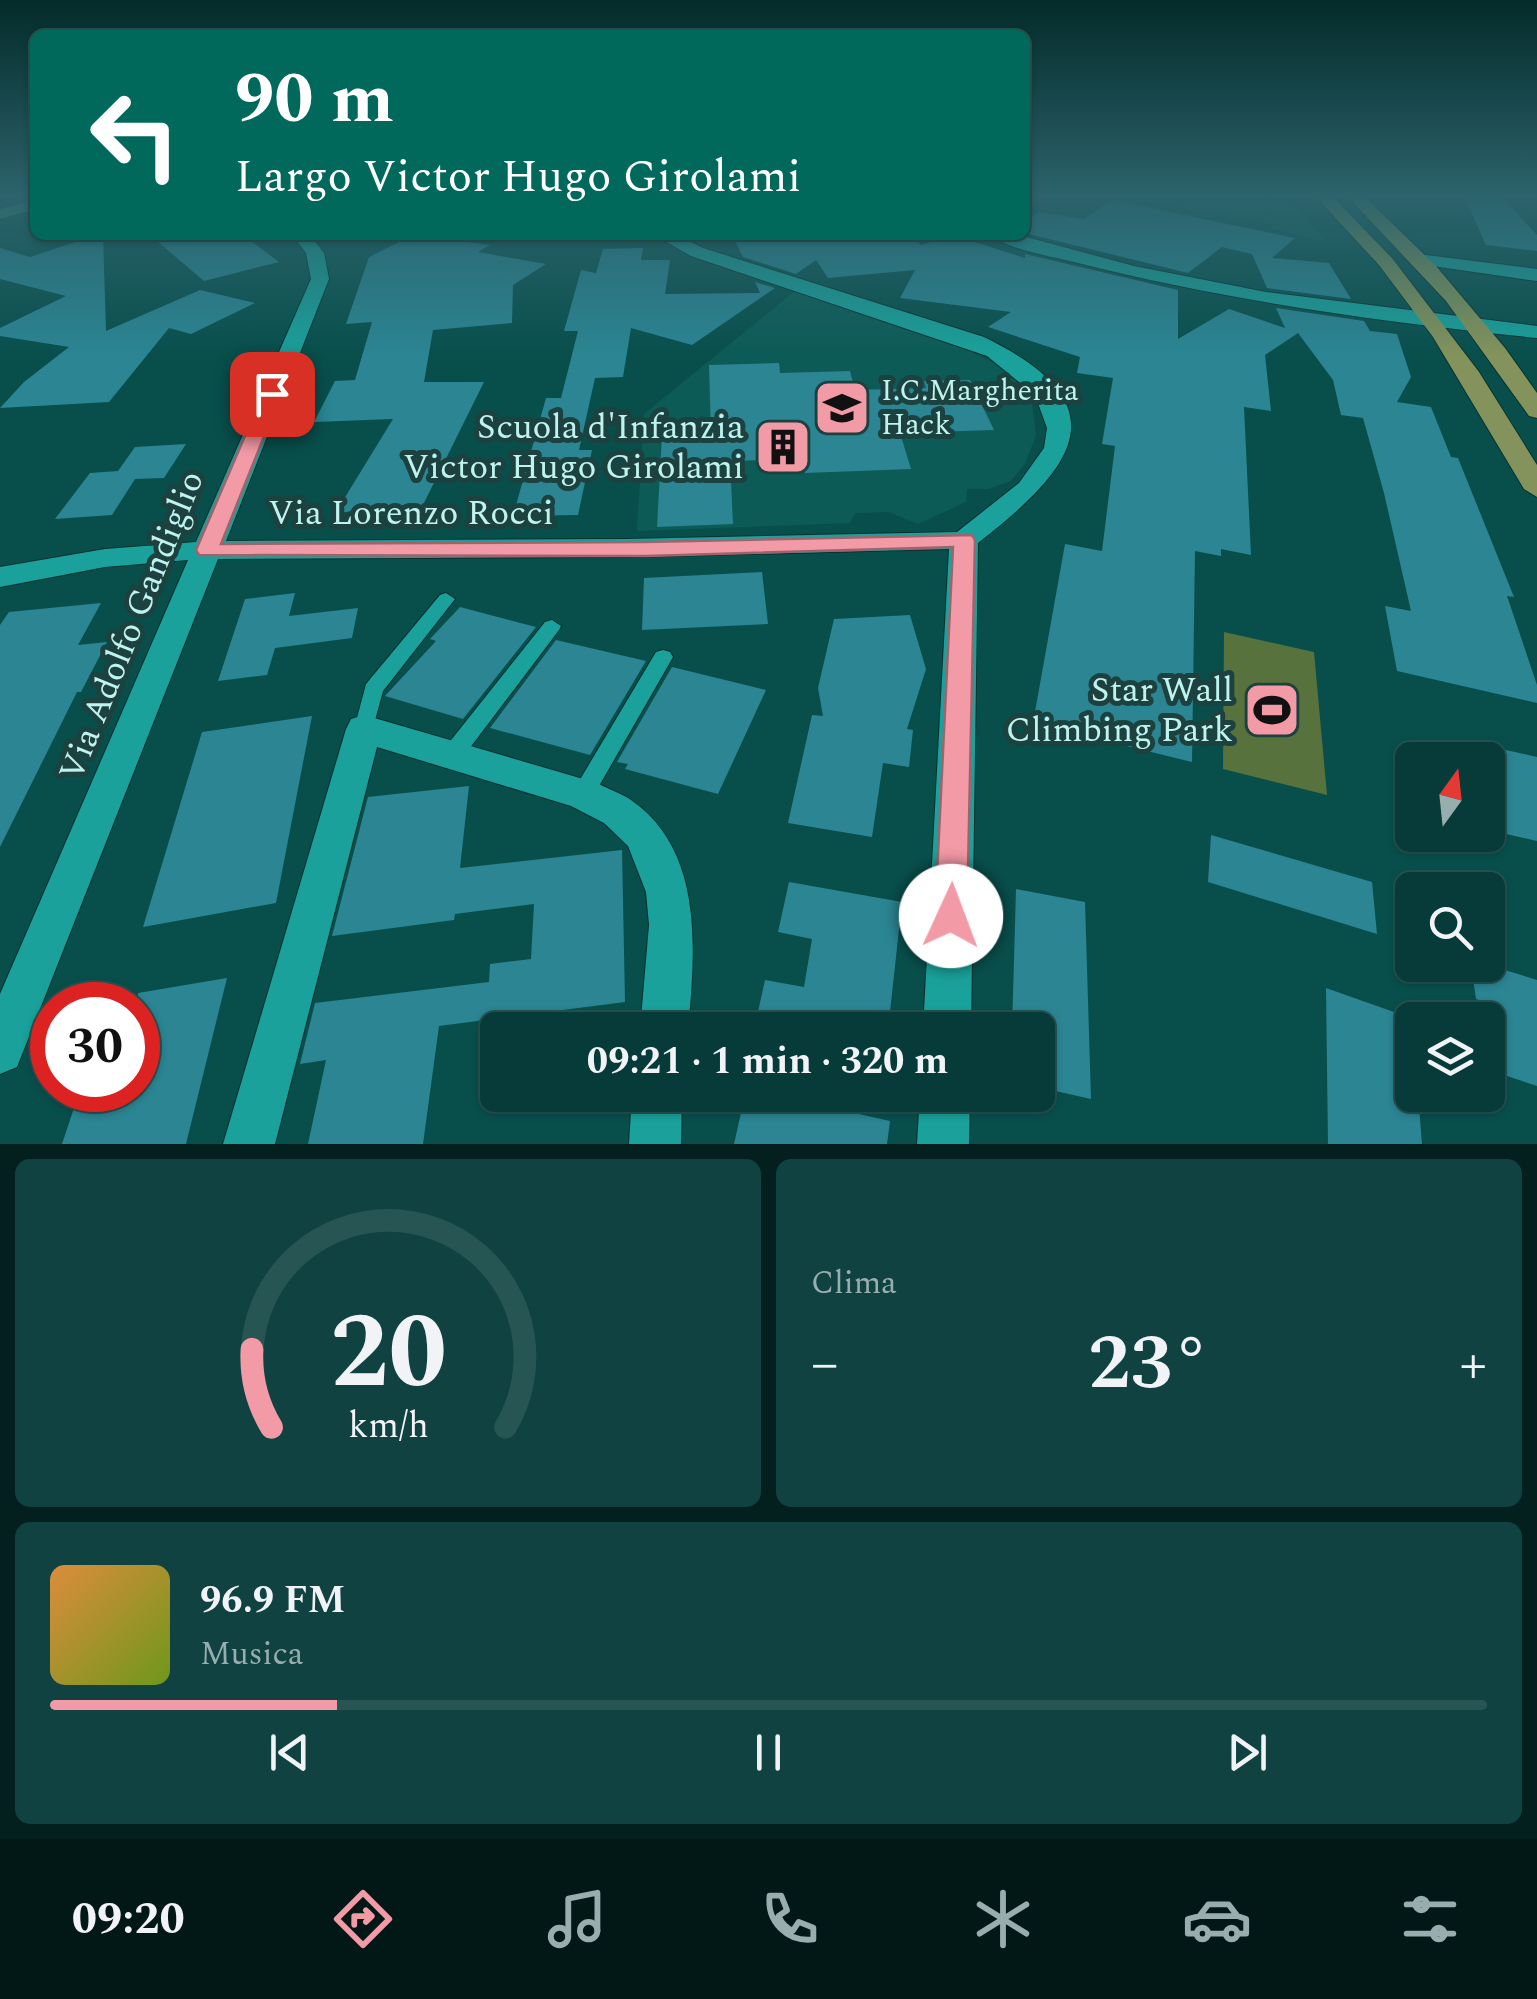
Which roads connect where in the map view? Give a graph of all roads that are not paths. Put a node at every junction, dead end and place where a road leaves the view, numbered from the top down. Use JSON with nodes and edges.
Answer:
{"nodes":[{"id":1,"x":313,"y":249,"type":"edge"},
{"id":2,"x":692,"y":249,"type":"edge"},
{"id":3,"x":1047,"y":249,"type":"edge"},
{"id":4,"x":1372,"y":249,"type":"edge"},
{"id":5,"x":1409,"y":249,"type":"edge"},
{"id":6,"x":1418,"y":259,"type":"junction"},
{"id":7,"x":1532,"y":275,"type":"edge"},
{"id":8,"x":1432,"y":322,"type":"junction"},
{"id":9,"x":1474,"y":326,"type":"junction"},
{"id":10,"x":1537,"y":332,"type":"edge"},
{"id":11,"x":1537,"y":410,"type":"edge"},
{"id":12,"x":1537,"y":490,"type":"edge"},
{"id":13,"x":207,"y":550,"type":"junction"},
{"id":14,"x":964,"y":557,"type":"junction"},
{"id":15,"x":0,"y":576,"type":"edge"},
{"id":16,"x":446,"y":599,"type":"dead end"},
{"id":17,"x":552,"y":626,"type":"dead end"},
{"id":18,"x":664,"y":657,"type":"dead end"},
{"id":19,"x":364,"y":729,"type":"junction"},
{"id":20,"x":452,"y":755,"type":"junction"},
{"id":21,"x":583,"y":794,"type":"junction"},
{"id":22,"x":666,"y":1012,"type":"edge"},
{"id":23,"x":948,"y":1012,"type":"edge"},
{"id":24,"x":0,"y":1050,"type":"edge"},
{"id":25,"x":657,"y":1112,"type":"edge"},
{"id":26,"x":944,"y":1112,"type":"edge"},
{"id":27,"x":249,"y":1144,"type":"edge"},
{"id":28,"x":656,"y":1144,"type":"edge"},
{"id":29,"x":943,"y":1144,"type":"edge"}],
"edges":[{"from":1,"to":13,"type":"street","name":"Via Adolfo Gandiglio"},
{"from":2,"to":14,"type":"street"},
{"from":3,"to":8,"type":"street"},
{"from":4,"to":8,"type":"main road"},
{"from":5,"to":6,"type":"main road"},
{"from":6,"to":7,"type":"street"},
{"from":6,"to":9,"type":"main road"},
{"from":8,"to":9,"type":"street"},
{"from":8,"to":12,"type":"main road"},
{"from":9,"to":10,"type":"street"},
{"from":9,"to":11,"type":"main road"},
{"from":13,"to":14,"type":"street","name":"Via Lorenzo Rocci"},
{"from":13,"to":15,"type":"street","name":"Via Lorenzo Rocci"},
{"from":13,"to":24,"type":"street","name":"Via Adolfo Gandiglio"},
{"from":14,"to":23,"type":"street"},
{"from":16,"to":19,"type":"lane"},
{"from":17,"to":20,"type":"lane"},
{"from":18,"to":21,"type":"lane"},
{"from":19,"to":20,"type":"street"},
{"from":19,"to":27,"type":"street"},
{"from":20,"to":21,"type":"street"},
{"from":21,"to":22,"type":"street"},
{"from":25,"to":28,"type":"street"},
{"from":26,"to":29,"type":"street"}]}
